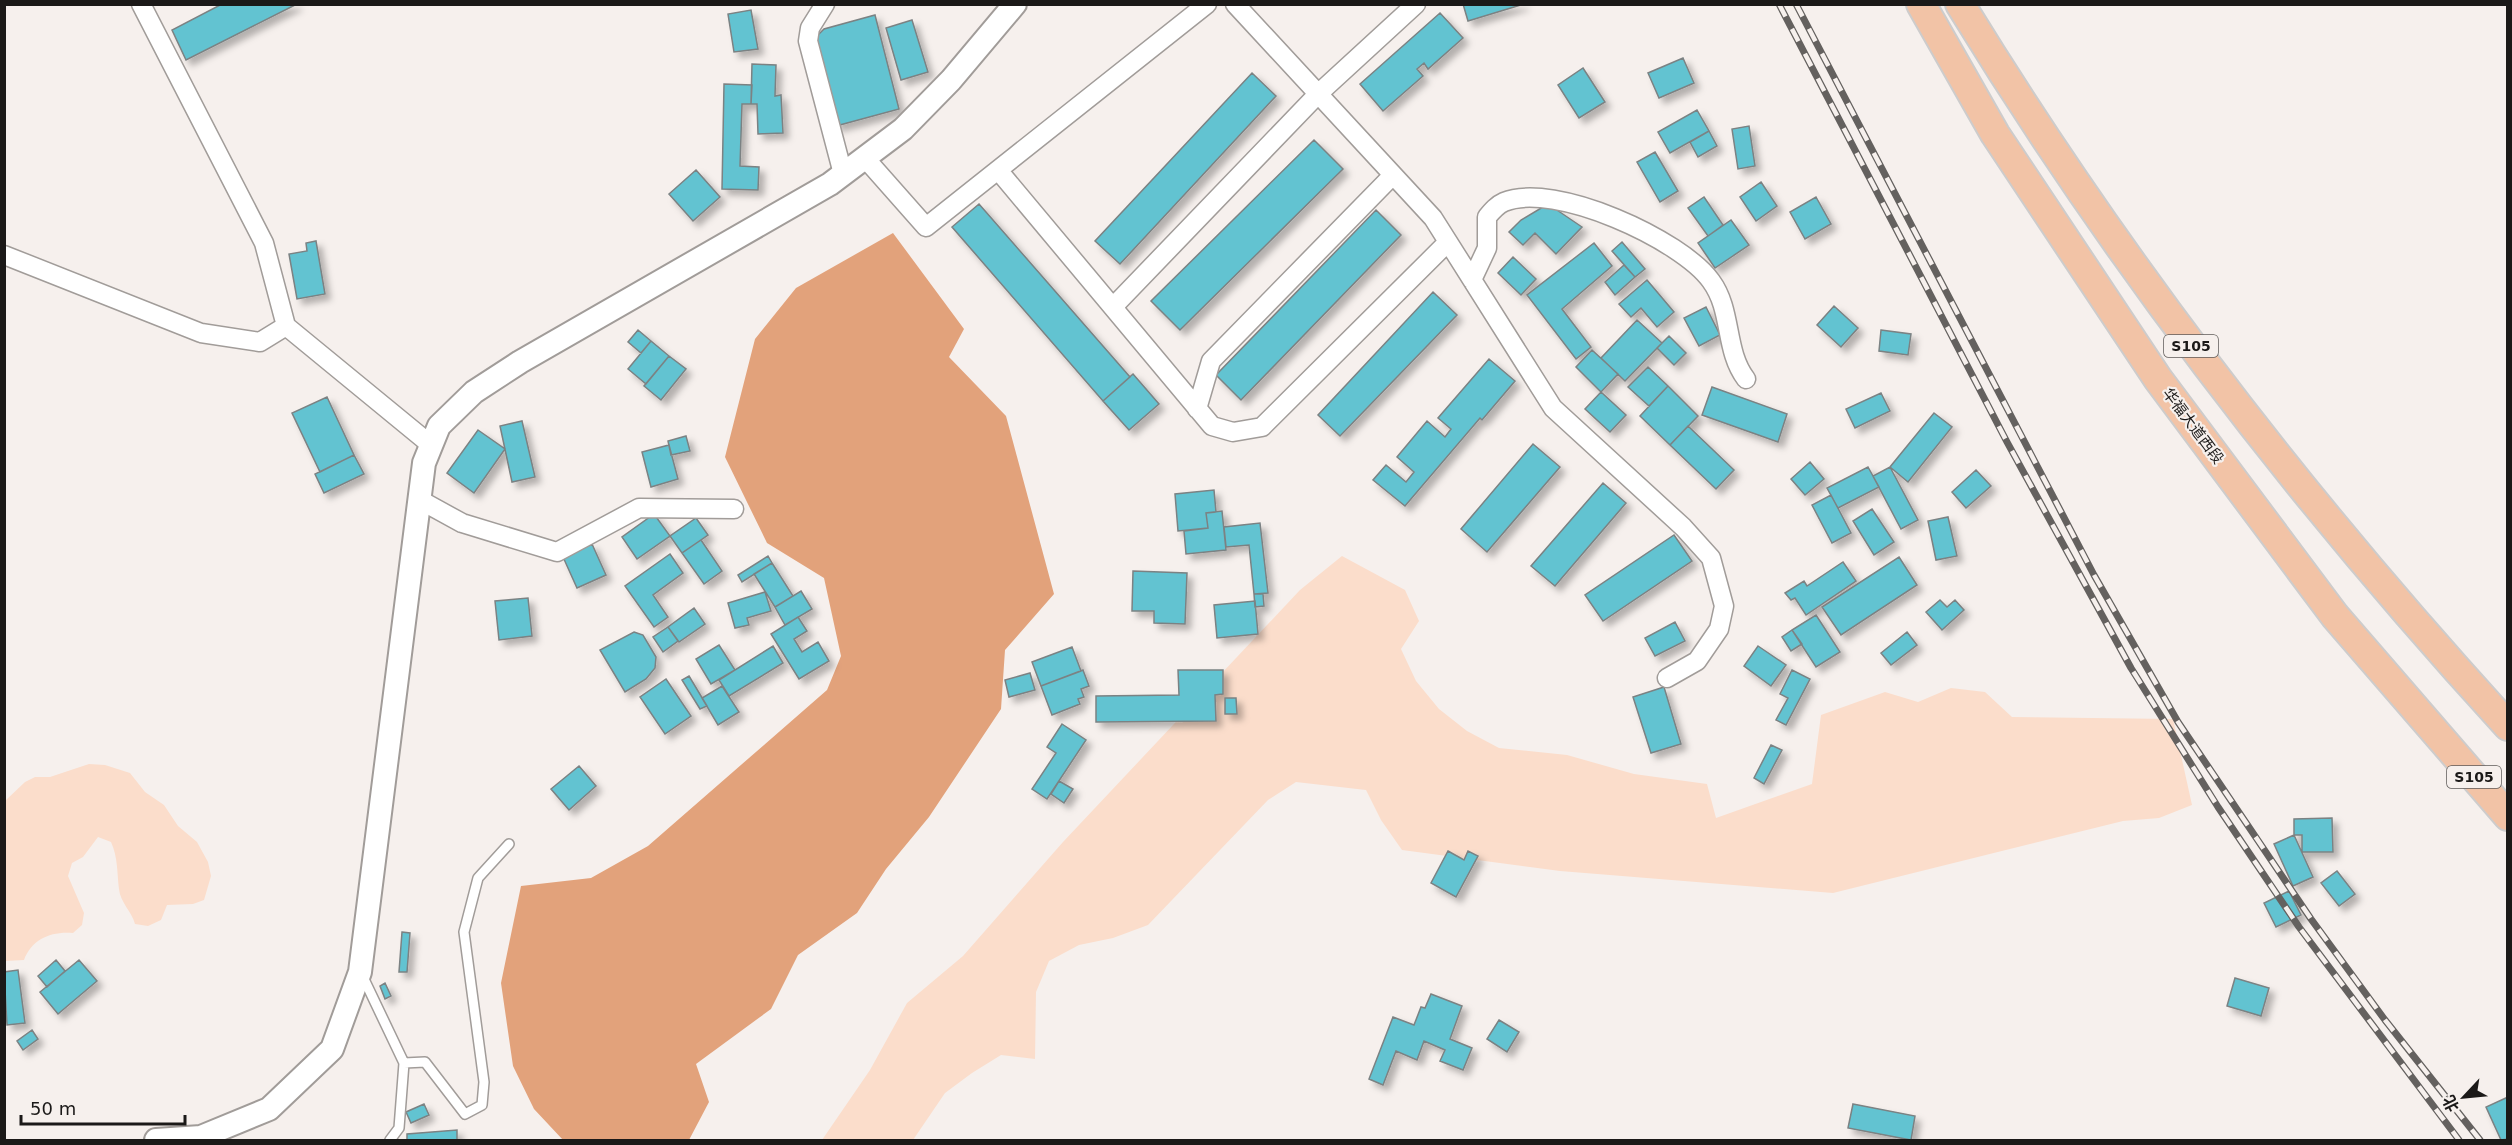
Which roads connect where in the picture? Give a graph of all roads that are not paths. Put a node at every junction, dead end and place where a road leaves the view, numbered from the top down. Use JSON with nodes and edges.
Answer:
{"nodes":[{"id":1,"x":141,"y":4,"type":"edge"},
{"id":2,"x":825,"y":4,"type":"edge"},
{"id":3,"x":1015,"y":4,"type":"edge"},
{"id":4,"x":1207,"y":4,"type":"edge"},
{"id":5,"x":1235,"y":4,"type":"edge"},
{"id":6,"x":1416,"y":4,"type":"edge"},
{"id":7,"x":1921,"y":4,"type":"edge"},
{"id":8,"x":1960,"y":4,"type":"edge"},
{"id":9,"x":1318,"y":94,"type":"junction"},
{"id":10,"x":864,"y":158,"type":"junction"},
{"id":11,"x":998,"y":170,"type":"junction"},
{"id":12,"x":843,"y":174,"type":"junction"},
{"id":13,"x":1393,"y":175,"type":"junction"},
{"id":14,"x":1448,"y":242,"type":"junction"},
{"id":15,"x":4,"y":255,"type":"edge"},
{"id":16,"x":1472,"y":280,"type":"junction"},
{"id":17,"x":1113,"y":308,"type":"junction"},
{"id":18,"x":286,"y":326,"type":"junction"},
{"id":19,"x":1746,"y":379,"type":"dead end"},
{"id":20,"x":1197,"y":409,"type":"junction"},
{"id":21,"x":431,"y":445,"type":"junction"},
{"id":22,"x":420,"y":500,"type":"junction"},
{"id":23,"x":734,"y":509,"type":"dead end"},
{"id":24,"x":1667,"y":678,"type":"dead end"},
{"id":25,"x":2508,"y":726,"type":"edge"},
{"id":26,"x":2508,"y":816,"type":"edge"},
{"id":27,"x":510,"y":844,"type":"dead end"},
{"id":28,"x":360,"y":972,"type":"junction"},
{"id":29,"x":404,"y":1063,"type":"junction"},
{"id":30,"x":156,"y":1140,"type":"edge"},
{"id":31,"x":390,"y":1140,"type":"edge"}],
"edges":[{"from":1,"to":18,"type":"street"},
{"from":2,"to":12,"type":"street"},
{"from":3,"to":10,"type":"street"},
{"from":4,"to":11,"type":"street"},
{"from":5,"to":9,"type":"street"},
{"from":6,"to":9,"type":"street"},
{"from":7,"to":26,"type":"main road","name":"华福大道西段","number":"S105"},
{"from":8,"to":25,"type":"main road","number":"S105"},
{"from":9,"to":13,"type":"street"},
{"from":9,"to":17,"type":"street"},
{"from":10,"to":11,"type":"street"},
{"from":10,"to":12,"type":"street"},
{"from":11,"to":17,"type":"street"},
{"from":12,"to":21,"type":"street"},
{"from":13,"to":14,"type":"street"},
{"from":13,"to":20,"type":"street"},
{"from":14,"to":16,"type":"street"},
{"from":14,"to":20,"type":"street"},
{"from":15,"to":18,"type":"street"},
{"from":16,"to":19,"type":"street"},
{"from":16,"to":24,"type":"street"},
{"from":17,"to":20,"type":"street"},
{"from":18,"to":21,"type":"street"},
{"from":21,"to":22,"type":"street"},
{"from":22,"to":23,"type":"street"},
{"from":22,"to":28,"type":"street"},
{"from":27,"to":29,"type":"lane"},
{"from":28,"to":29,"type":"lane"},
{"from":28,"to":30,"type":"street"},
{"from":29,"to":31,"type":"lane"}]}
